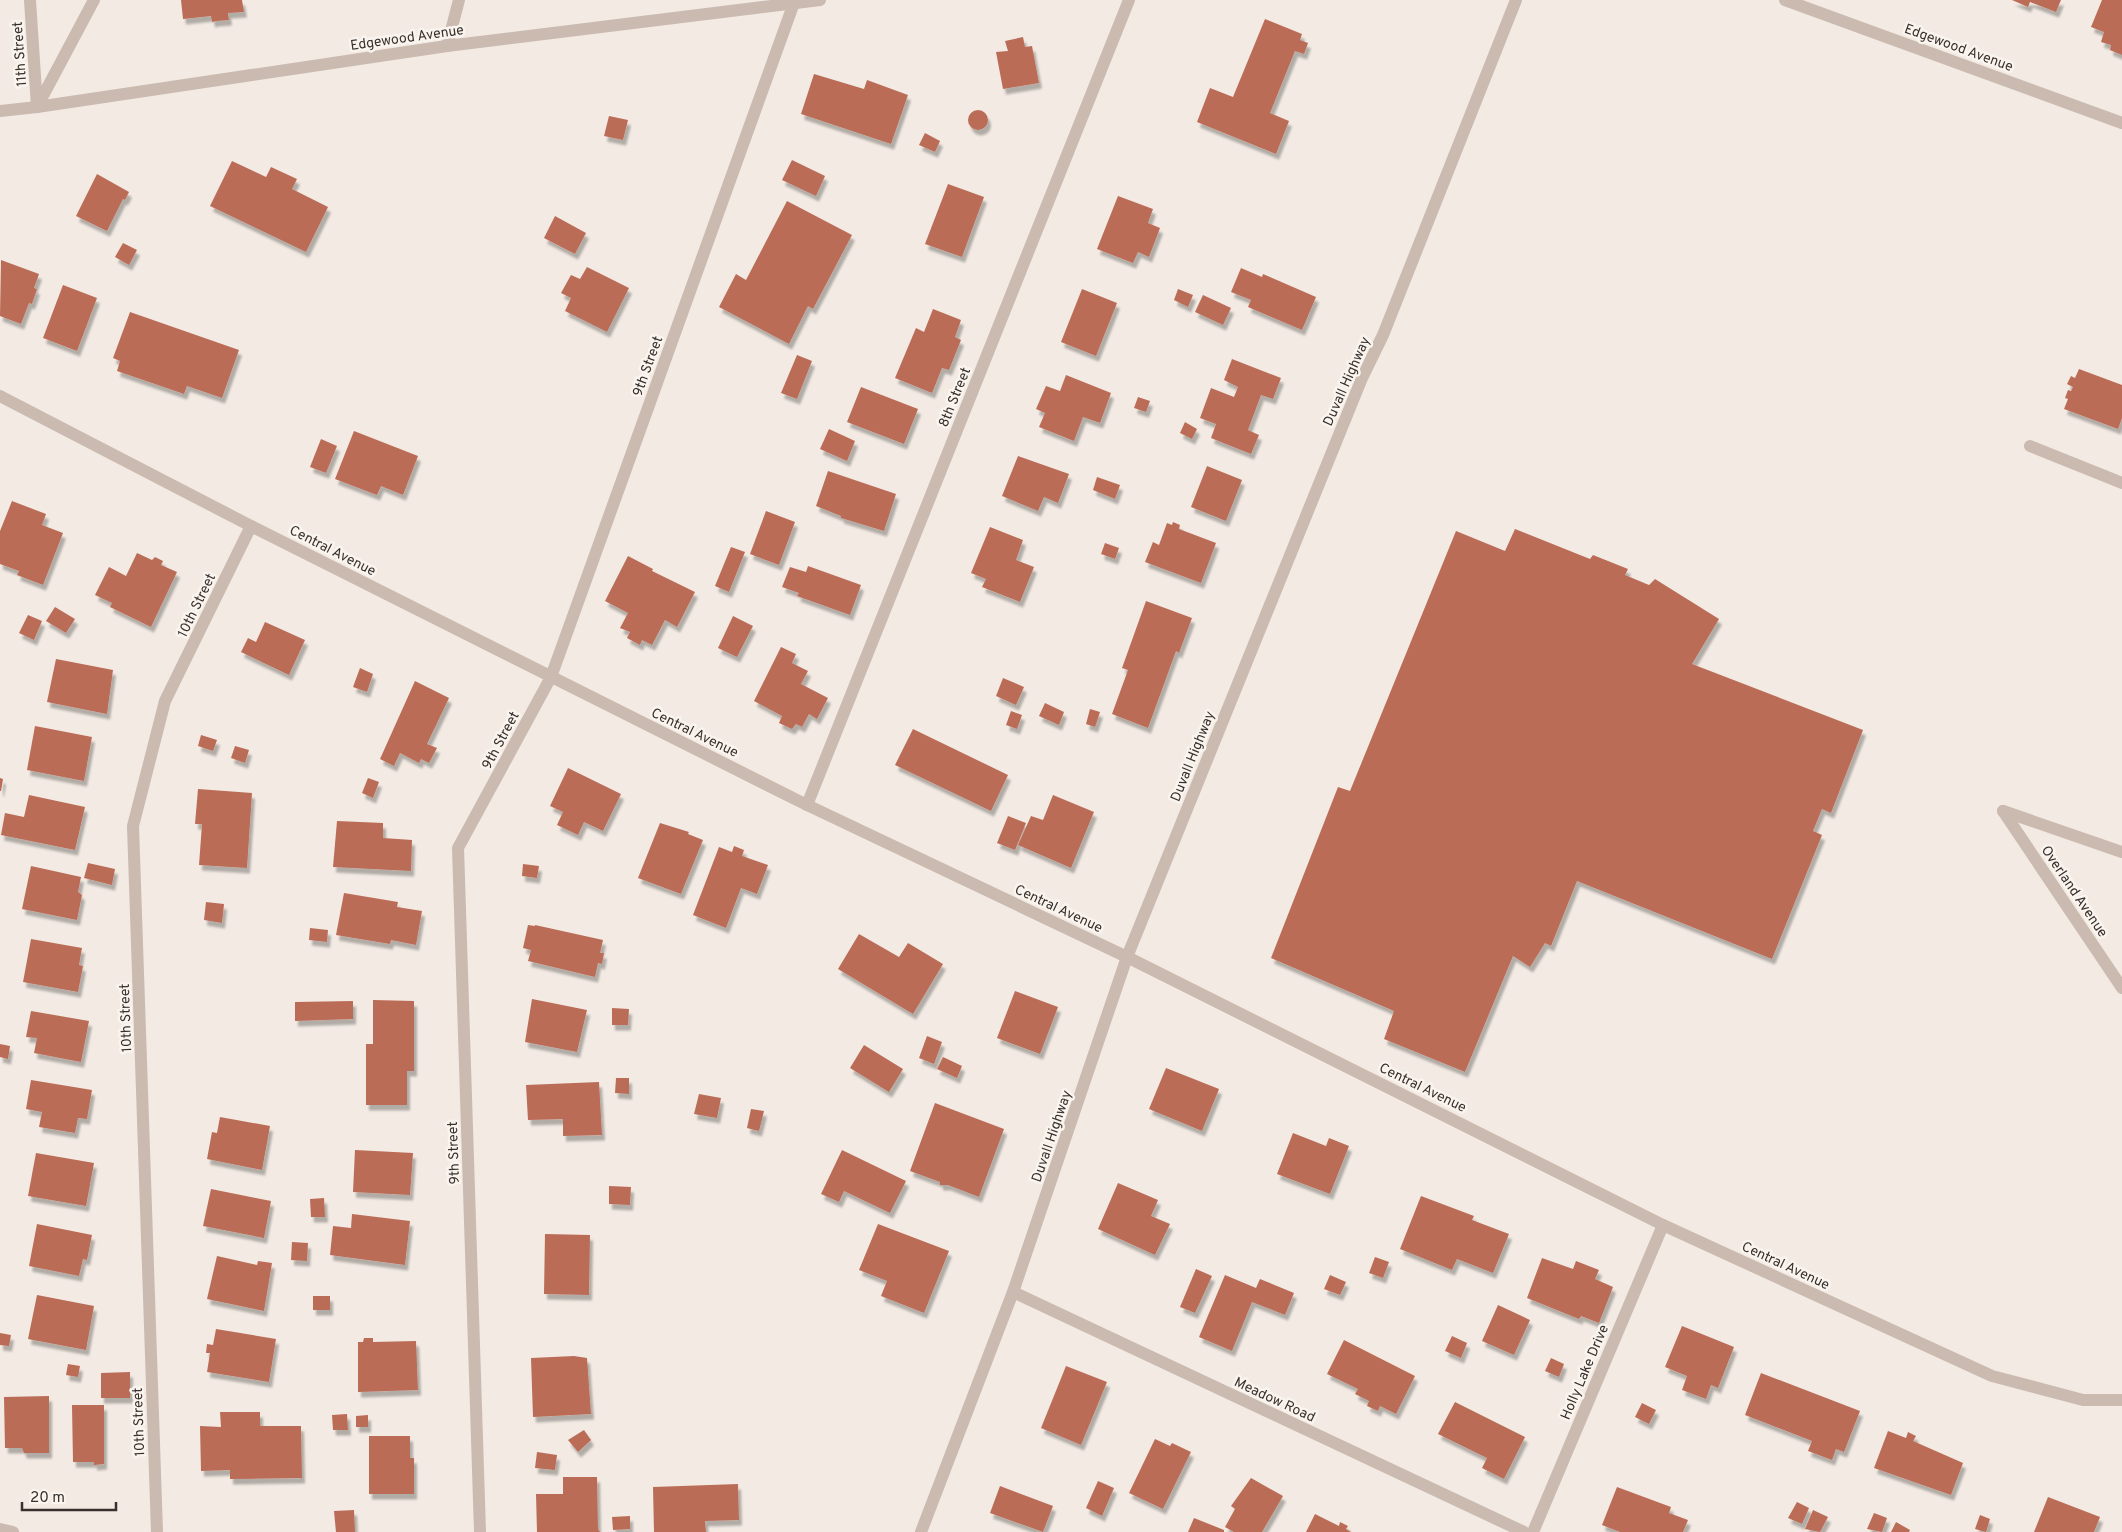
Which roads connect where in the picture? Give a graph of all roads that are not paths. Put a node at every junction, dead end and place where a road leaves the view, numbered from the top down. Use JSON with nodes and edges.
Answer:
{"nodes":[{"id":1,"x":30,"y":0,"type":"edge"},
{"id":2,"x":94,"y":0,"type":"edge"},
{"id":3,"x":460,"y":0,"type":"edge"},
{"id":4,"x":820,"y":0,"type":"edge"},
{"id":5,"x":1129,"y":0,"type":"edge"},
{"id":6,"x":1516,"y":0,"type":"edge"},
{"id":7,"x":1785,"y":0,"type":"edge"},
{"id":8,"x":795,"y":2,"type":"edge"},
{"id":9,"x":447,"y":46,"type":"junction"},
{"id":10,"x":37,"y":107,"type":"junction"},
{"id":11,"x":0,"y":110,"type":"edge"},
{"id":12,"x":2122,"y":123,"type":"edge"},
{"id":13,"x":0,"y":396,"type":"edge"},
{"id":14,"x":2030,"y":446,"type":"dead end"},
{"id":15,"x":2122,"y":483,"type":"edge"},
{"id":16,"x":251,"y":526,"type":"junction"},
{"id":17,"x":551,"y":677,"type":"junction"},
{"id":18,"x":807,"y":805,"type":"junction"},
{"id":19,"x":2122,"y":852,"type":"edge"},
{"id":20,"x":1127,"y":957,"type":"junction"},
{"id":21,"x":2122,"y":988,"type":"edge"},
{"id":22,"x":1663,"y":1225,"type":"junction"},
{"id":23,"x":1013,"y":1292,"type":"junction"},
{"id":24,"x":2122,"y":1400,"type":"edge"},
{"id":25,"x":0,"y":1529,"type":"edge"},
{"id":26,"x":13,"y":1532,"type":"edge"},
{"id":27,"x":157,"y":1532,"type":"edge"},
{"id":28,"x":480,"y":1532,"type":"edge"},
{"id":29,"x":920,"y":1532,"type":"edge"},
{"id":30,"x":1524,"y":1532,"type":"edge"},
{"id":31,"x":1532,"y":1532,"type":"edge"}],
"edges":[{"from":1,"to":10,"type":"street","name":"11th Street"},
{"from":2,"to":10,"type":"street"},
{"from":3,"to":9,"type":"street"},
{"from":4,"to":8,"type":"street","name":"Edgewood Avenue"},
{"from":5,"to":18,"type":"street","name":"8th Street"},
{"from":6,"to":20,"type":"street","name":"Duvall Highway"},
{"from":7,"to":12,"type":"street","name":"Edgewood Avenue"},
{"from":8,"to":9,"type":"street","name":"Edgewood Avenue"},
{"from":8,"to":17,"type":"street","name":"9th Street"},
{"from":9,"to":10,"type":"street","name":"Edgewood Avenue"},
{"from":10,"to":11,"type":"street","name":"Edgewood Avenue"},
{"from":13,"to":16,"type":"street","name":"Central Avenue"},
{"from":14,"to":15,"type":"street"},
{"from":16,"to":17,"type":"street","name":"Central Avenue"},
{"from":16,"to":27,"type":"street","name":"10th Street"},
{"from":17,"to":18,"type":"street","name":"Central Avenue"},
{"from":17,"to":28,"type":"street","name":"9th Street"},
{"from":18,"to":20,"type":"street","name":"Central Avenue"},
{"from":19,"to":21,"type":"street","name":"Overland Avenue"},
{"from":20,"to":22,"type":"street","name":"Central Avenue"},
{"from":20,"to":23,"type":"street","name":"Duvall Highway"},
{"from":22,"to":24,"type":"street","name":"Central Avenue"},
{"from":22,"to":31,"type":"street","name":"Holly Lake Drive"},
{"from":23,"to":29,"type":"street","name":"Duvall Highway"},
{"from":23,"to":30,"type":"street","name":"Meadow Road"},
{"from":25,"to":26,"type":"street"}]}
